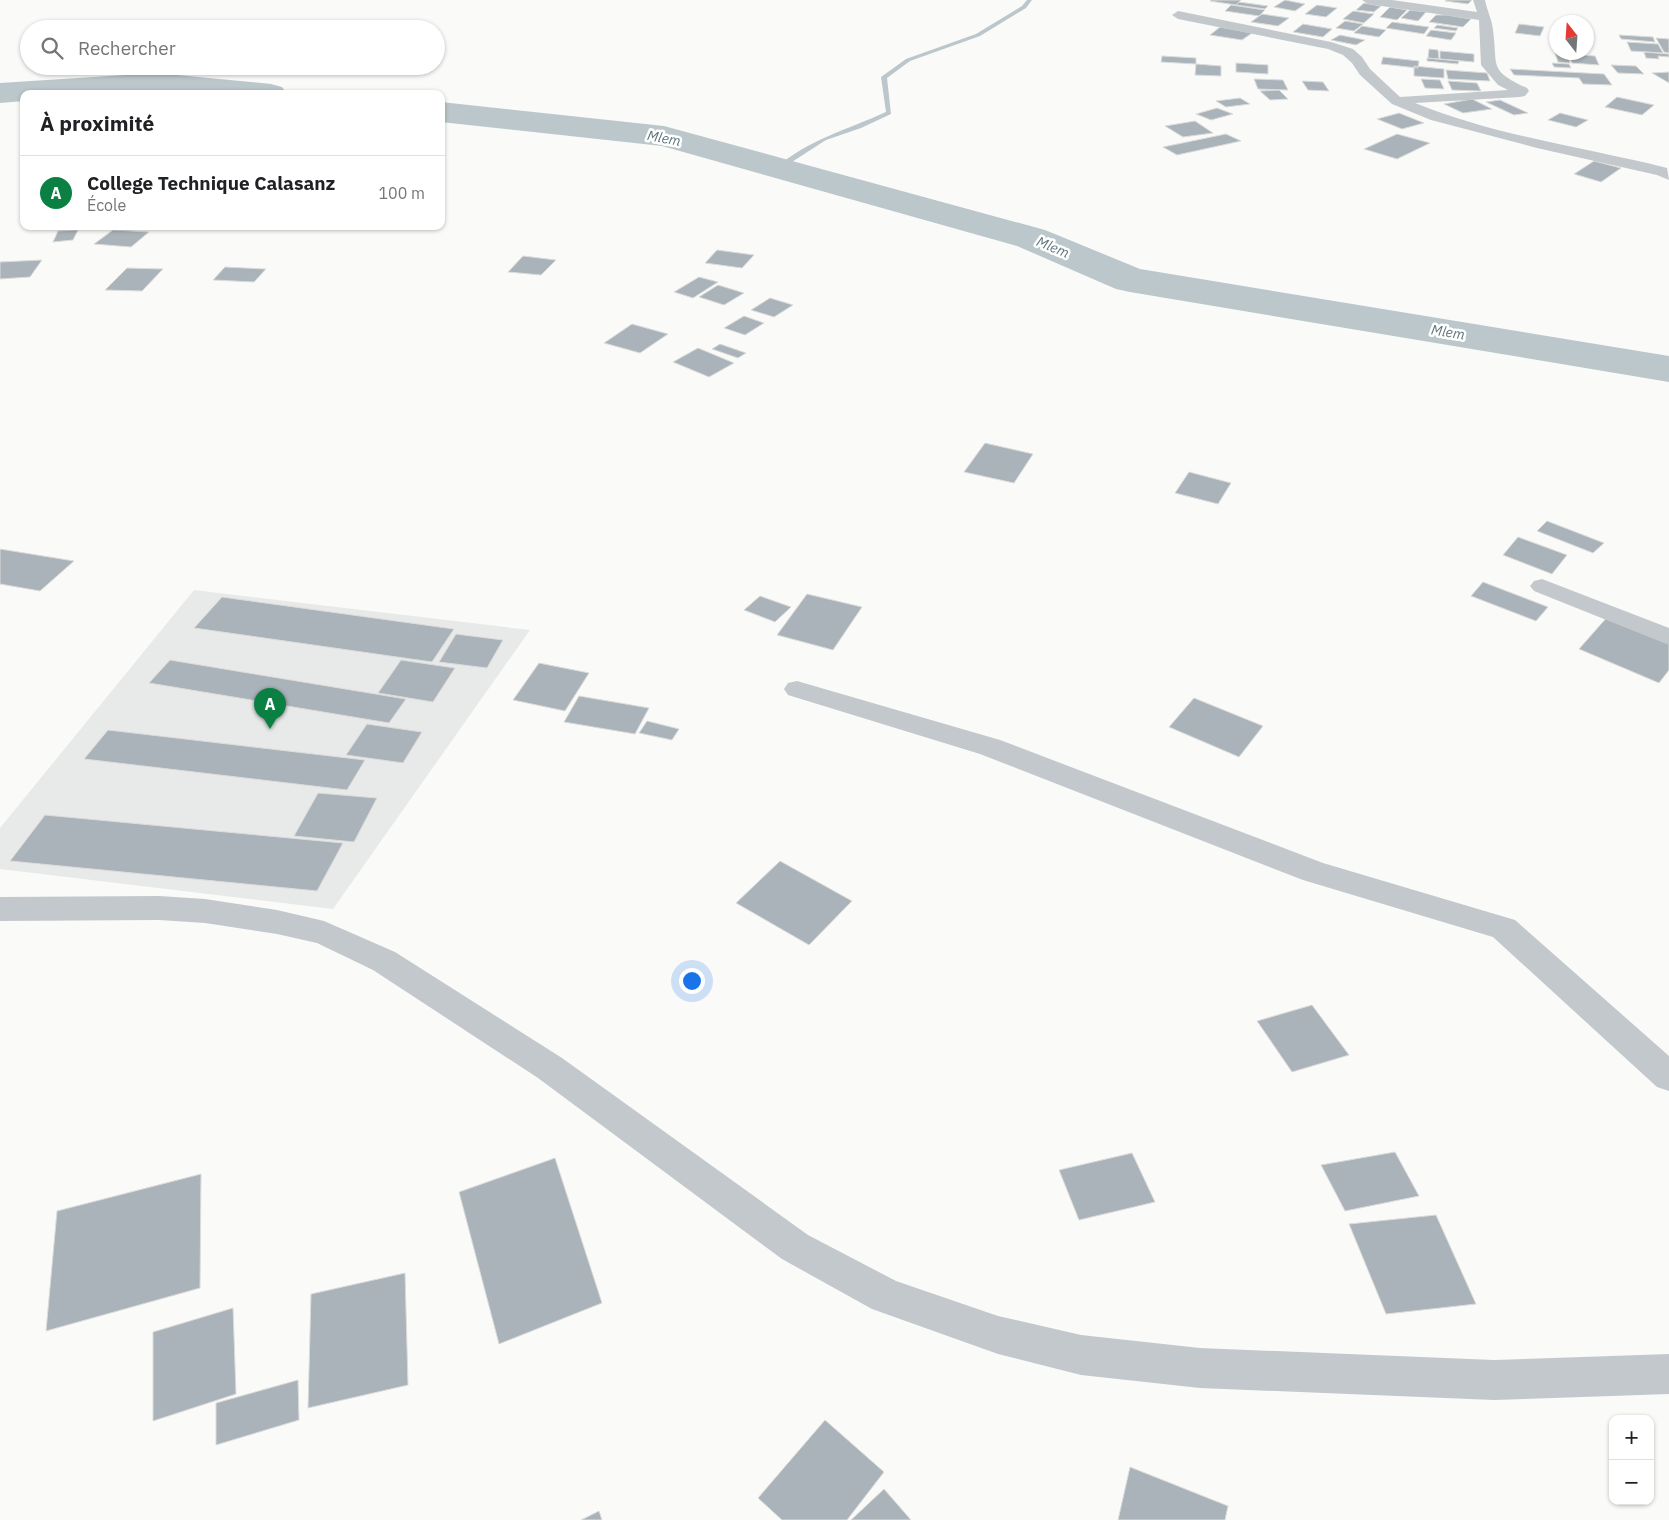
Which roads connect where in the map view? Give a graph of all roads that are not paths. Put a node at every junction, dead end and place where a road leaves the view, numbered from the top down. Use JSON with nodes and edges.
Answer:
{"nodes":[{"id":1,"x":1368,"y":0,"type":"edge"},
{"id":2,"x":1479,"y":0,"type":"edge"},
{"id":3,"x":1178,"y":15,"type":"dead end"},
{"id":4,"x":1485,"y":17,"type":"junction"},
{"id":5,"x":1397,"y":101,"type":"junction"},
{"id":6,"x":1667,"y":173,"type":"edge"},
{"id":7,"x":1542,"y":586,"type":"dead end"},
{"id":8,"x":1669,"y":637,"type":"edge"},
{"id":9,"x":797,"y":689,"type":"dead end"},
{"id":10,"x":0,"y":910,"type":"edge"},
{"id":11,"x":1669,"y":1077,"type":"edge"},
{"id":12,"x":1669,"y":1374,"type":"edge"}],
"edges":[{"from":1,"to":4,"type":"street"},
{"from":2,"to":4,"type":"street"},
{"from":3,"to":5,"type":"street"},
{"from":4,"to":5,"type":"street"},
{"from":5,"to":6,"type":"street"},
{"from":7,"to":8,"type":"street"},
{"from":9,"to":11,"type":"street"},
{"from":10,"to":12,"type":"street"}]}
